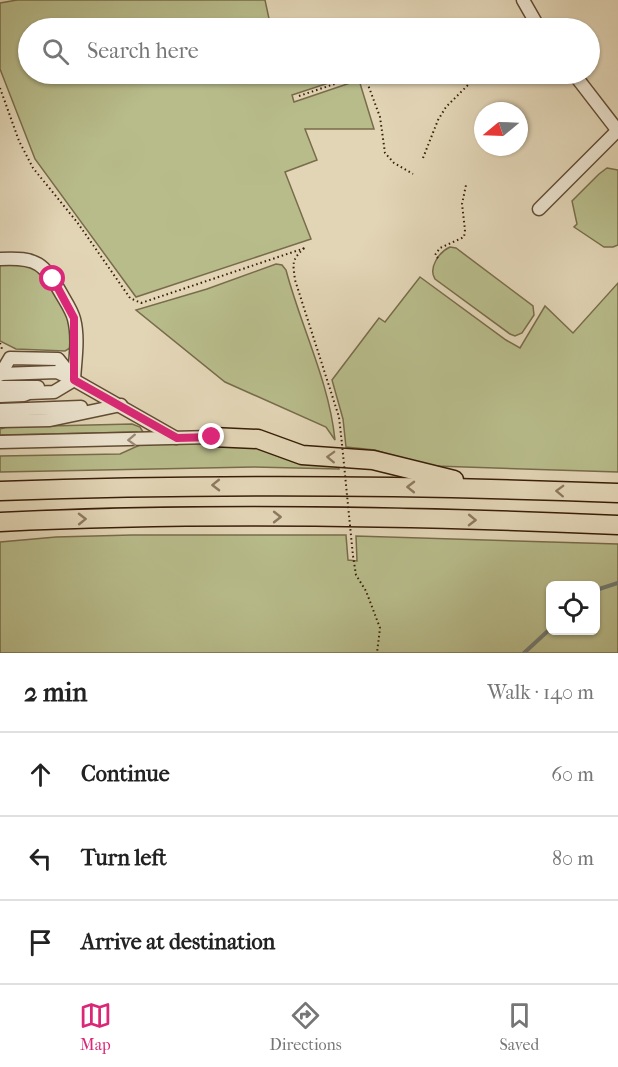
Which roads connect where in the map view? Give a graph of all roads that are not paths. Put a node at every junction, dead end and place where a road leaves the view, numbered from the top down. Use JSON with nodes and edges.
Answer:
{"nodes":[{"id":1,"x":523,"y":0,"type":"edge"},
{"id":2,"x":533,"y":18,"type":"edge"},
{"id":3,"x":582,"y":84,"type":"edge"},
{"id":4,"x":618,"y":131,"type":"edge"},
{"id":5,"x":539,"y":209,"type":"dead end"},
{"id":6,"x":0,"y":259,"type":"edge"},
{"id":7,"x":1,"y":374,"type":"edge"},
{"id":8,"x":74,"y":380,"type":"junction"},
{"id":9,"x":0,"y":387,"type":"edge"},
{"id":10,"x":0,"y":396,"type":"edge"},
{"id":11,"x":121,"y":405,"type":"junction"},
{"id":12,"x":0,"y":410,"type":"edge"},
{"id":13,"x":0,"y":421,"type":"edge"},
{"id":14,"x":212,"y":437,"type":"joint"},
{"id":15,"x":177,"y":438,"type":"junction"},
{"id":16,"x":0,"y":442,"type":"edge"},
{"id":17,"x":491,"y":488,"type":"junction"},
{"id":18,"x":0,"y":490,"type":"edge"},
{"id":19,"x":618,"y":493,"type":"edge"},
{"id":20,"x":0,"y":522,"type":"edge"},
{"id":21,"x":618,"y":525,"type":"edge"}],
"edges":[{"from":1,"to":2,"type":"street"},
{"from":3,"to":4,"type":"street"},
{"from":4,"to":5,"type":"street"},
{"from":6,"to":8,"type":"street"},
{"from":7,"to":8,"type":"street"},
{"from":7,"to":8,"type":"street"},
{"from":8,"to":9,"type":"street"},
{"from":8,"to":10,"type":"street"},
{"from":8,"to":11,"type":"street"},
{"from":11,"to":12,"type":"street"},
{"from":11,"to":13,"type":"street"},
{"from":11,"to":15,"type":"street"},
{"from":14,"to":15,"type":"street"},
{"from":17,"to":14,"type":"highway","one_way":true},
{"from":15,"to":16,"type":"street","one_way":true},
{"from":17,"to":18,"type":"highway","one_way":true},
{"from":19,"to":17,"type":"highway","one_way":true},
{"from":20,"to":21,"type":"highway","one_way":true}]}
